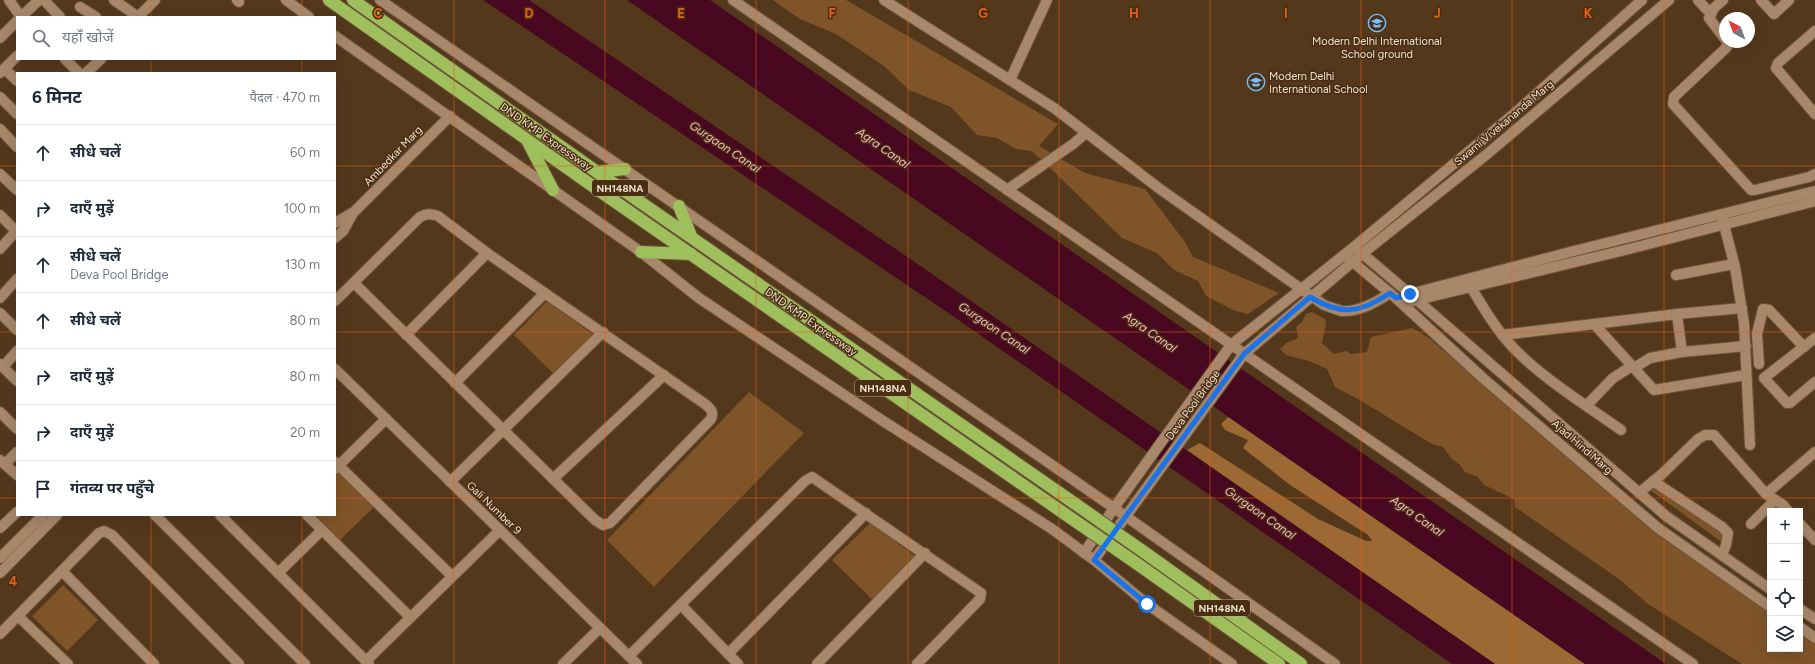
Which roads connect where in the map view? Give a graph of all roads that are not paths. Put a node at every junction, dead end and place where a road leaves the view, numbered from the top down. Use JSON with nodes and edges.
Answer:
{"nodes":[{"id":1,"x":9,"y":0,"type":"edge"},
{"id":2,"x":39,"y":0,"type":"edge"},
{"id":3,"x":44,"y":0,"type":"edge"},
{"id":4,"x":114,"y":0,"type":"edge"},
{"id":5,"x":155,"y":0,"type":"edge"},
{"id":6,"x":286,"y":0,"type":"edge"},
{"id":7,"x":329,"y":0,"type":"edge"},
{"id":8,"x":353,"y":0,"type":"edge"},
{"id":9,"x":380,"y":0,"type":"edge"},
{"id":10,"x":733,"y":0,"type":"edge"},
{"id":11,"x":884,"y":0,"type":"edge"},
{"id":12,"x":1047,"y":0,"type":"edge"},
{"id":13,"x":1642,"y":0,"type":"edge"},
{"id":14,"x":1669,"y":0,"type":"edge"},
{"id":15,"x":1698,"y":0,"type":"edge"},
{"id":16,"x":1722,"y":0,"type":"edge"},
{"id":17,"x":1761,"y":0,"type":"edge"},
{"id":18,"x":1789,"y":0,"type":"edge"},
{"id":19,"x":80,"y":7,"type":"dead end"},
{"id":20,"x":1711,"y":7,"type":"edge"},
{"id":21,"x":20,"y":16,"type":"edge"},
{"id":22,"x":22,"y":16,"type":"edge"},
{"id":23,"x":59,"y":16,"type":"edge"},
{"id":24,"x":94,"y":16,"type":"edge"},
{"id":25,"x":137,"y":16,"type":"edge"},
{"id":26,"x":139,"y":16,"type":"edge"},
{"id":27,"x":308,"y":16,"type":"edge"},
{"id":28,"x":16,"y":22,"type":"edge"},
{"id":29,"x":1719,"y":31,"type":"edge"},
{"id":30,"x":1815,"y":31,"type":"edge"},
{"id":31,"x":336,"y":37,"type":"edge"},
{"id":32,"x":0,"y":38,"type":"edge"},
{"id":33,"x":1726,"y":48,"type":"edge"},
{"id":34,"x":16,"y":57,"type":"edge"},
{"id":35,"x":66,"y":60,"type":"edge"},
{"id":36,"x":100,"y":60,"type":"edge"},
{"id":37,"x":2,"y":71,"type":"edge"},
{"id":38,"x":78,"y":72,"type":"edge"},
{"id":39,"x":87,"y":72,"type":"edge"},
{"id":40,"x":16,"y":80,"type":"edge"},
{"id":41,"x":1010,"y":80,"type":"junction"},
{"id":42,"x":0,"y":97,"type":"edge"},
{"id":43,"x":16,"y":113,"type":"edge"},
{"id":44,"x":1815,"y":114,"type":"edge"},
{"id":45,"x":450,"y":116,"type":"junction"},
{"id":46,"x":0,"y":129,"type":"edge"},
{"id":47,"x":1086,"y":133,"type":"junction"},
{"id":48,"x":526,"y":139,"type":"junction"},
{"id":49,"x":16,"y":146,"type":"edge"},
{"id":50,"x":625,"y":169,"type":"junction"},
{"id":51,"x":597,"y":172,"type":"junction"},
{"id":52,"x":0,"y":174,"type":"edge"},
{"id":53,"x":1815,"y":174,"type":"edge"},
{"id":54,"x":16,"y":189,"type":"edge"},
{"id":55,"x":553,"y":190,"type":"junction"},
{"id":56,"x":1007,"y":190,"type":"junction"},
{"id":57,"x":1815,"y":191,"type":"edge"},
{"id":58,"x":1815,"y":201,"type":"edge"},
{"id":59,"x":679,"y":206,"type":"junction"},
{"id":60,"x":353,"y":213,"type":"junction"},
{"id":61,"x":1720,"y":214,"type":"junction"},
{"id":62,"x":0,"y":215,"type":"edge"},
{"id":63,"x":336,"y":222,"type":"edge"},
{"id":64,"x":1723,"y":224,"type":"junction"},
{"id":65,"x":16,"y":235,"type":"edge"},
{"id":66,"x":690,"y":236,"type":"junction"},
{"id":67,"x":336,"y":237,"type":"edge"},
{"id":68,"x":1354,"y":247,"type":"junction"},
{"id":69,"x":0,"y":249,"type":"edge"},
{"id":70,"x":640,"y":252,"type":"junction"},
{"id":71,"x":487,"y":253,"type":"junction"},
{"id":72,"x":691,"y":254,"type":"junction"},
{"id":73,"x":1344,"y":254,"type":"junction"},
{"id":74,"x":1362,"y":254,"type":"junction"},
{"id":75,"x":1352,"y":262,"type":"junction"},
{"id":76,"x":1734,"y":264,"type":"junction"},
{"id":77,"x":1676,"y":275,"type":"dead end"},
{"id":78,"x":354,"y":283,"type":"junction"},
{"id":79,"x":15,"y":286,"type":"edge"},
{"id":80,"x":1471,"y":287,"type":"junction"},
{"id":81,"x":1300,"y":290,"type":"junction"},
{"id":82,"x":545,"y":293,"type":"junction"},
{"id":83,"x":1310,"y":297,"type":"junction"},
{"id":84,"x":1414,"y":297,"type":"junction"},
{"id":85,"x":0,"y":298,"type":"edge"},
{"id":86,"x":1397,"y":299,"type":"junction"},
{"id":87,"x":336,"y":300,"type":"edge"},
{"id":88,"x":1742,"y":308,"type":"junction"},
{"id":89,"x":0,"y":313,"type":"edge"},
{"id":90,"x":1676,"y":314,"type":"junction"},
{"id":91,"x":1594,"y":324,"type":"junction"},
{"id":92,"x":16,"y":329,"type":"edge"},
{"id":93,"x":603,"y":332,"type":"junction"},
{"id":94,"x":406,"y":335,"type":"junction"},
{"id":95,"x":1502,"y":335,"type":"junction"},
{"id":96,"x":1815,"y":338,"type":"edge"},
{"id":97,"x":1746,"y":346,"type":"junction"},
{"id":98,"x":1804,"y":347,"type":"junction"},
{"id":99,"x":1228,"y":349,"type":"junction"},
{"id":100,"x":16,"y":352,"type":"edge"},
{"id":101,"x":1682,"y":352,"type":"junction"},
{"id":102,"x":1244,"y":354,"type":"junction"},
{"id":103,"x":1759,"y":364,"type":"dead end"},
{"id":104,"x":2,"y":366,"type":"edge"},
{"id":105,"x":1633,"y":367,"type":"junction"},
{"id":106,"x":336,"y":370,"type":"edge"},
{"id":107,"x":664,"y":375,"type":"junction"},
{"id":108,"x":1746,"y":375,"type":"junction"},
{"id":109,"x":16,"y":380,"type":"edge"},
{"id":110,"x":1815,"y":382,"type":"edge"},
{"id":111,"x":456,"y":383,"type":"junction"},
{"id":112,"x":1587,"y":405,"type":"junction"},
{"id":113,"x":0,"y":412,"type":"edge"},
{"id":114,"x":386,"y":419,"type":"junction"},
{"id":115,"x":16,"y":428,"type":"edge"},
{"id":116,"x":503,"y":430,"type":"junction"},
{"id":117,"x":1621,"y":430,"type":"dead end"},
{"id":118,"x":1750,"y":445,"type":"dead end"},
{"id":119,"x":1815,"y":452,"type":"edge"},
{"id":120,"x":16,"y":453,"type":"edge"},
{"id":121,"x":2,"y":462,"type":"edge"},
{"id":122,"x":336,"y":465,"type":"edge"},
{"id":123,"x":16,"y":474,"type":"edge"},
{"id":124,"x":553,"y":479,"type":"junction"},
{"id":125,"x":1653,"y":481,"type":"junction"},
{"id":126,"x":450,"y":482,"type":"junction"},
{"id":127,"x":1639,"y":493,"type":"junction"},
{"id":128,"x":1766,"y":494,"type":"junction"},
{"id":129,"x":1775,"y":500,"type":"junction"},
{"id":130,"x":1114,"y":508,"type":"junction"},
{"id":131,"x":1784,"y":508,"type":"edge"},
{"id":132,"x":16,"y":513,"type":"edge"},
{"id":133,"x":866,"y":513,"type":"junction"},
{"id":134,"x":42,"y":516,"type":"edge"},
{"id":135,"x":56,"y":516,"type":"edge"},
{"id":136,"x":156,"y":516,"type":"edge"},
{"id":137,"x":221,"y":516,"type":"edge"},
{"id":138,"x":308,"y":516,"type":"edge"},
{"id":139,"x":1127,"y":517,"type":"junction"},
{"id":140,"x":1751,"y":524,"type":"dead end"},
{"id":141,"x":1803,"y":527,"type":"edge"},
{"id":142,"x":0,"y":528,"type":"edge"},
{"id":143,"x":322,"y":530,"type":"junction"},
{"id":144,"x":500,"y":530,"type":"junction"},
{"id":145,"x":1815,"y":540,"type":"edge"},
{"id":146,"x":926,"y":553,"type":"junction"},
{"id":147,"x":1084,"y":553,"type":"junction"},
{"id":148,"x":1722,"y":555,"type":"junction"},
{"id":149,"x":0,"y":558,"type":"edge"},
{"id":150,"x":1094,"y":560,"type":"junction"},
{"id":151,"x":1743,"y":570,"type":"junction"},
{"id":152,"x":62,"y":571,"type":"junction"},
{"id":153,"x":0,"y":573,"type":"edge"},
{"id":154,"x":278,"y":573,"type":"junction"},
{"id":155,"x":452,"y":576,"type":"junction"},
{"id":156,"x":1735,"y":582,"type":"junction"},
{"id":157,"x":1767,"y":587,"type":"edge"},
{"id":158,"x":680,"y":605,"type":"junction"},
{"id":159,"x":1767,"y":605,"type":"edge"},
{"id":160,"x":1803,"y":611,"type":"edge"},
{"id":161,"x":18,"y":616,"type":"junction"},
{"id":162,"x":410,"y":617,"type":"junction"},
{"id":163,"x":1815,"y":619,"type":"edge"},
{"id":164,"x":600,"y":628,"type":"junction"},
{"id":165,"x":1803,"y":630,"type":"edge"},
{"id":166,"x":0,"y":634,"type":"edge"},
{"id":167,"x":1815,"y":638,"type":"edge"},
{"id":168,"x":728,"y":654,"type":"junction"},
{"id":169,"x":629,"y":656,"type":"junction"},
{"id":170,"x":368,"y":662,"type":"edge"},
{"id":171,"x":68,"y":664,"type":"edge"},
{"id":172,"x":154,"y":664,"type":"edge"},
{"id":173,"x":239,"y":664,"type":"edge"},
{"id":174,"x":305,"y":664,"type":"edge"},
{"id":175,"x":563,"y":664,"type":"edge"},
{"id":176,"x":637,"y":664,"type":"edge"},
{"id":177,"x":738,"y":664,"type":"edge"},
{"id":178,"x":817,"y":664,"type":"edge"},
{"id":179,"x":917,"y":664,"type":"edge"},
{"id":180,"x":1232,"y":664,"type":"edge"},
{"id":181,"x":1279,"y":664,"type":"edge"},
{"id":182,"x":1300,"y":664,"type":"edge"},
{"id":183,"x":1335,"y":664,"type":"edge"},
{"id":184,"x":1693,"y":664,"type":"edge"}],
"edges":[{"from":1,"to":21,"type":"street"},
{"from":2,"to":22,"type":"street"},
{"from":3,"to":23,"type":"street"},
{"from":4,"to":25,"type":"street"},
{"from":5,"to":26,"type":"street"},
{"from":6,"to":27,"type":"street"},
{"from":7,"to":48,"type":"highway","name":"DND KMP Expressway","number":"NH148NA"},
{"from":8,"to":51,"type":"highway","name":"DND KMP Expressway","number":"NH148NA"},
{"from":9,"to":50,"type":"street"},
{"from":10,"to":56,"type":"street"},
{"from":11,"to":41,"type":"street"},
{"from":12,"to":41,"type":"street"},
{"from":13,"to":68,"type":"street"},
{"from":14,"to":74,"type":"street","name":"Swami Vivekananda Marg"},
{"from":15,"to":20,"type":"street"},
{"from":16,"to":20,"type":"street"},
{"from":17,"to":18,"type":"street"},
{"from":19,"to":24,"type":"street"},
{"from":20,"to":29,"type":"street"},
{"from":28,"to":32,"type":"street"},
{"from":30,"to":44,"type":"street"},
{"from":31,"to":45,"type":"street"},
{"from":33,"to":53,"type":"street"},
{"from":34,"to":37,"type":"street"},
{"from":35,"to":38,"type":"street"},
{"from":36,"to":39,"type":"street"},
{"from":37,"to":40,"type":"street"},
{"from":41,"to":47,"type":"street"},
{"from":42,"to":43,"type":"street"},
{"from":45,"to":55,"type":"street"},
{"from":45,"to":60,"type":"street","name":"Ambedkar Marg"},
{"from":46,"to":49,"type":"street"},
{"from":47,"to":56,"type":"street"},
{"from":47,"to":81,"type":"street"},
{"from":48,"to":55,"type":"highway"},
{"from":48,"to":72,"type":"highway","name":"DND KMP Expressway","number":"NH148NA"},
{"from":50,"to":51,"type":"highway"},
{"from":50,"to":59,"type":"street"},
{"from":51,"to":66,"type":"highway","name":"DND KMP Expressway","number":"NH148NA"},
{"from":52,"to":54,"type":"street"},
{"from":55,"to":70,"type":"street"},
{"from":56,"to":99,"type":"street"},
{"from":57,"to":61,"type":"street"},
{"from":58,"to":64,"type":"street"},
{"from":59,"to":66,"type":"highway"},
{"from":59,"to":130,"type":"street"},
{"from":60,"to":63,"type":"street","name":"Ambedkar Marg"},
{"from":60,"to":67,"type":"street","name":"Ambedkar Marg"},
{"from":61,"to":64,"type":"street"},
{"from":61,"to":84,"type":"street"},
{"from":62,"to":65,"type":"street"},
{"from":64,"to":76,"type":"street"},
{"from":64,"to":80,"type":"street"},
{"from":65,"to":69,"type":"street"},
{"from":66,"to":182,"type":"highway","name":"DND KMP Expressway","number":"NH148NA","bridge":true},
{"from":68,"to":73,"type":"street"},
{"from":68,"to":74,"type":"street"},
{"from":70,"to":72,"type":"highway"},
{"from":70,"to":147,"type":"street"},
{"from":71,"to":78,"type":"street"},
{"from":71,"to":82,"type":"street"},
{"from":71,"to":94,"type":"street"},
{"from":72,"to":181,"type":"highway","name":"DND KMP Expressway","number":"NH148NA","bridge":true},
{"from":73,"to":75,"type":"street","name":"Ajad Hind Marg"},
{"from":73,"to":81,"type":"street"},
{"from":74,"to":75,"type":"street","name":"Swami Vivekananda Marg"},
{"from":74,"to":84,"type":"street"},
{"from":75,"to":83,"type":"street","name":"Swami Vivekananda Marg"},
{"from":75,"to":86,"type":"street","name":"Ajad Hind Marg"},
{"from":76,"to":77,"type":"street"},
{"from":76,"to":88,"type":"street"},
{"from":78,"to":87,"type":"street"},
{"from":78,"to":94,"type":"street"},
{"from":79,"to":85,"type":"street"},
{"from":80,"to":84,"type":"street"},
{"from":80,"to":95,"type":"street"},
{"from":81,"to":83,"type":"street"},
{"from":81,"to":99,"type":"street"},
{"from":82,"to":93,"type":"street"},
{"from":82,"to":111,"type":"street"},
{"from":83,"to":86,"type":"street"},
{"from":83,"to":102,"type":"street","name":"Deva Pool Bridge"},
{"from":84,"to":86,"type":"street"},
{"from":84,"to":127,"type":"street"},
{"from":86,"to":156,"type":"street","name":"Ajad Hind Marg"},
{"from":88,"to":90,"type":"street"},
{"from":88,"to":97,"type":"street"},
{"from":89,"to":92,"type":"street"},
{"from":90,"to":91,"type":"street"},
{"from":90,"to":101,"type":"street"},
{"from":91,"to":95,"type":"street"},
{"from":91,"to":105,"type":"street"},
{"from":93,"to":107,"type":"street"},
{"from":93,"to":116,"type":"street"},
{"from":94,"to":111,"type":"street"},
{"from":95,"to":112,"type":"street"},
{"from":96,"to":98,"type":"street"},
{"from":97,"to":101,"type":"street"},
{"from":97,"to":108,"type":"street"},
{"from":98,"to":103,"type":"street"},
{"from":98,"to":110,"type":"street"},
{"from":99,"to":102,"type":"street"},
{"from":99,"to":130,"type":"street"},
{"from":100,"to":104,"type":"street"},
{"from":101,"to":105,"type":"street"},
{"from":102,"to":139,"type":"street","name":"Deva Pool Bridge"},
{"from":102,"to":184,"type":"street"},
{"from":104,"to":109,"type":"street"},
{"from":105,"to":108,"type":"street"},
{"from":105,"to":112,"type":"street"},
{"from":106,"to":114,"type":"street","name":"Gali Number 9"},
{"from":107,"to":124,"type":"street"},
{"from":107,"to":124,"type":"street"},
{"from":108,"to":118,"type":"street"},
{"from":111,"to":116,"type":"street"},
{"from":112,"to":117,"type":"street"},
{"from":113,"to":115,"type":"street"},
{"from":114,"to":122,"type":"street"},
{"from":114,"to":126,"type":"street","name":"Gali Number 9"},
{"from":116,"to":124,"type":"street"},
{"from":116,"to":126,"type":"street"},
{"from":119,"to":128,"type":"street"},
{"from":120,"to":121,"type":"street"},
{"from":121,"to":123,"type":"street"},
{"from":122,"to":155,"type":"street"},
{"from":125,"to":127,"type":"street"},
{"from":125,"to":128,"type":"street"},
{"from":125,"to":148,"type":"street"},
{"from":126,"to":144,"type":"street","name":"Gali Number 9"},
{"from":127,"to":148,"type":"street"},
{"from":128,"to":129,"type":"street"},
{"from":129,"to":131,"type":"street"},
{"from":129,"to":140,"type":"street"},
{"from":130,"to":139,"type":"street"},
{"from":130,"to":147,"type":"street"},
{"from":132,"to":142,"type":"street"},
{"from":133,"to":146,"type":"street"},
{"from":133,"to":158,"type":"street"},
{"from":133,"to":168,"type":"street"},
{"from":134,"to":149,"type":"street"},
{"from":135,"to":153,"type":"street"},
{"from":136,"to":174,"type":"street"},
{"from":137,"to":154,"type":"street"},
{"from":138,"to":143,"type":"street"},
{"from":139,"to":150,"type":"street","name":"Deva Pool Bridge"},
{"from":139,"to":183,"type":"street"},
{"from":141,"to":145,"type":"street"},
{"from":143,"to":154,"type":"street"},
{"from":143,"to":162,"type":"street"},
{"from":144,"to":155,"type":"street"},
{"from":144,"to":164,"type":"street","name":"Gali Number 9"},
{"from":146,"to":178,"type":"street"},
{"from":146,"to":179,"type":"street"},
{"from":147,"to":150,"type":"street"},
{"from":148,"to":151,"type":"street"},
{"from":150,"to":180,"type":"street"},
{"from":151,"to":156,"type":"street"},
{"from":151,"to":157,"type":"street"},
{"from":152,"to":161,"type":"street"},
{"from":152,"to":172,"type":"street"},
{"from":152,"to":173,"type":"street"},
{"from":154,"to":170,"type":"street"},
{"from":155,"to":162,"type":"street"},
{"from":156,"to":159,"type":"street","name":"Ajad Hind Marg"},
{"from":158,"to":168,"type":"street"},
{"from":158,"to":169,"type":"street"},
{"from":160,"to":163,"type":"street"},
{"from":161,"to":166,"type":"street"},
{"from":161,"to":171,"type":"street"},
{"from":162,"to":170,"type":"street"},
{"from":164,"to":169,"type":"street","name":"Gali Number 9"},
{"from":164,"to":175,"type":"street"},
{"from":165,"to":167,"type":"street"},
{"from":168,"to":177,"type":"street"},
{"from":169,"to":176,"type":"street","name":"Gali Number 9"}]}
